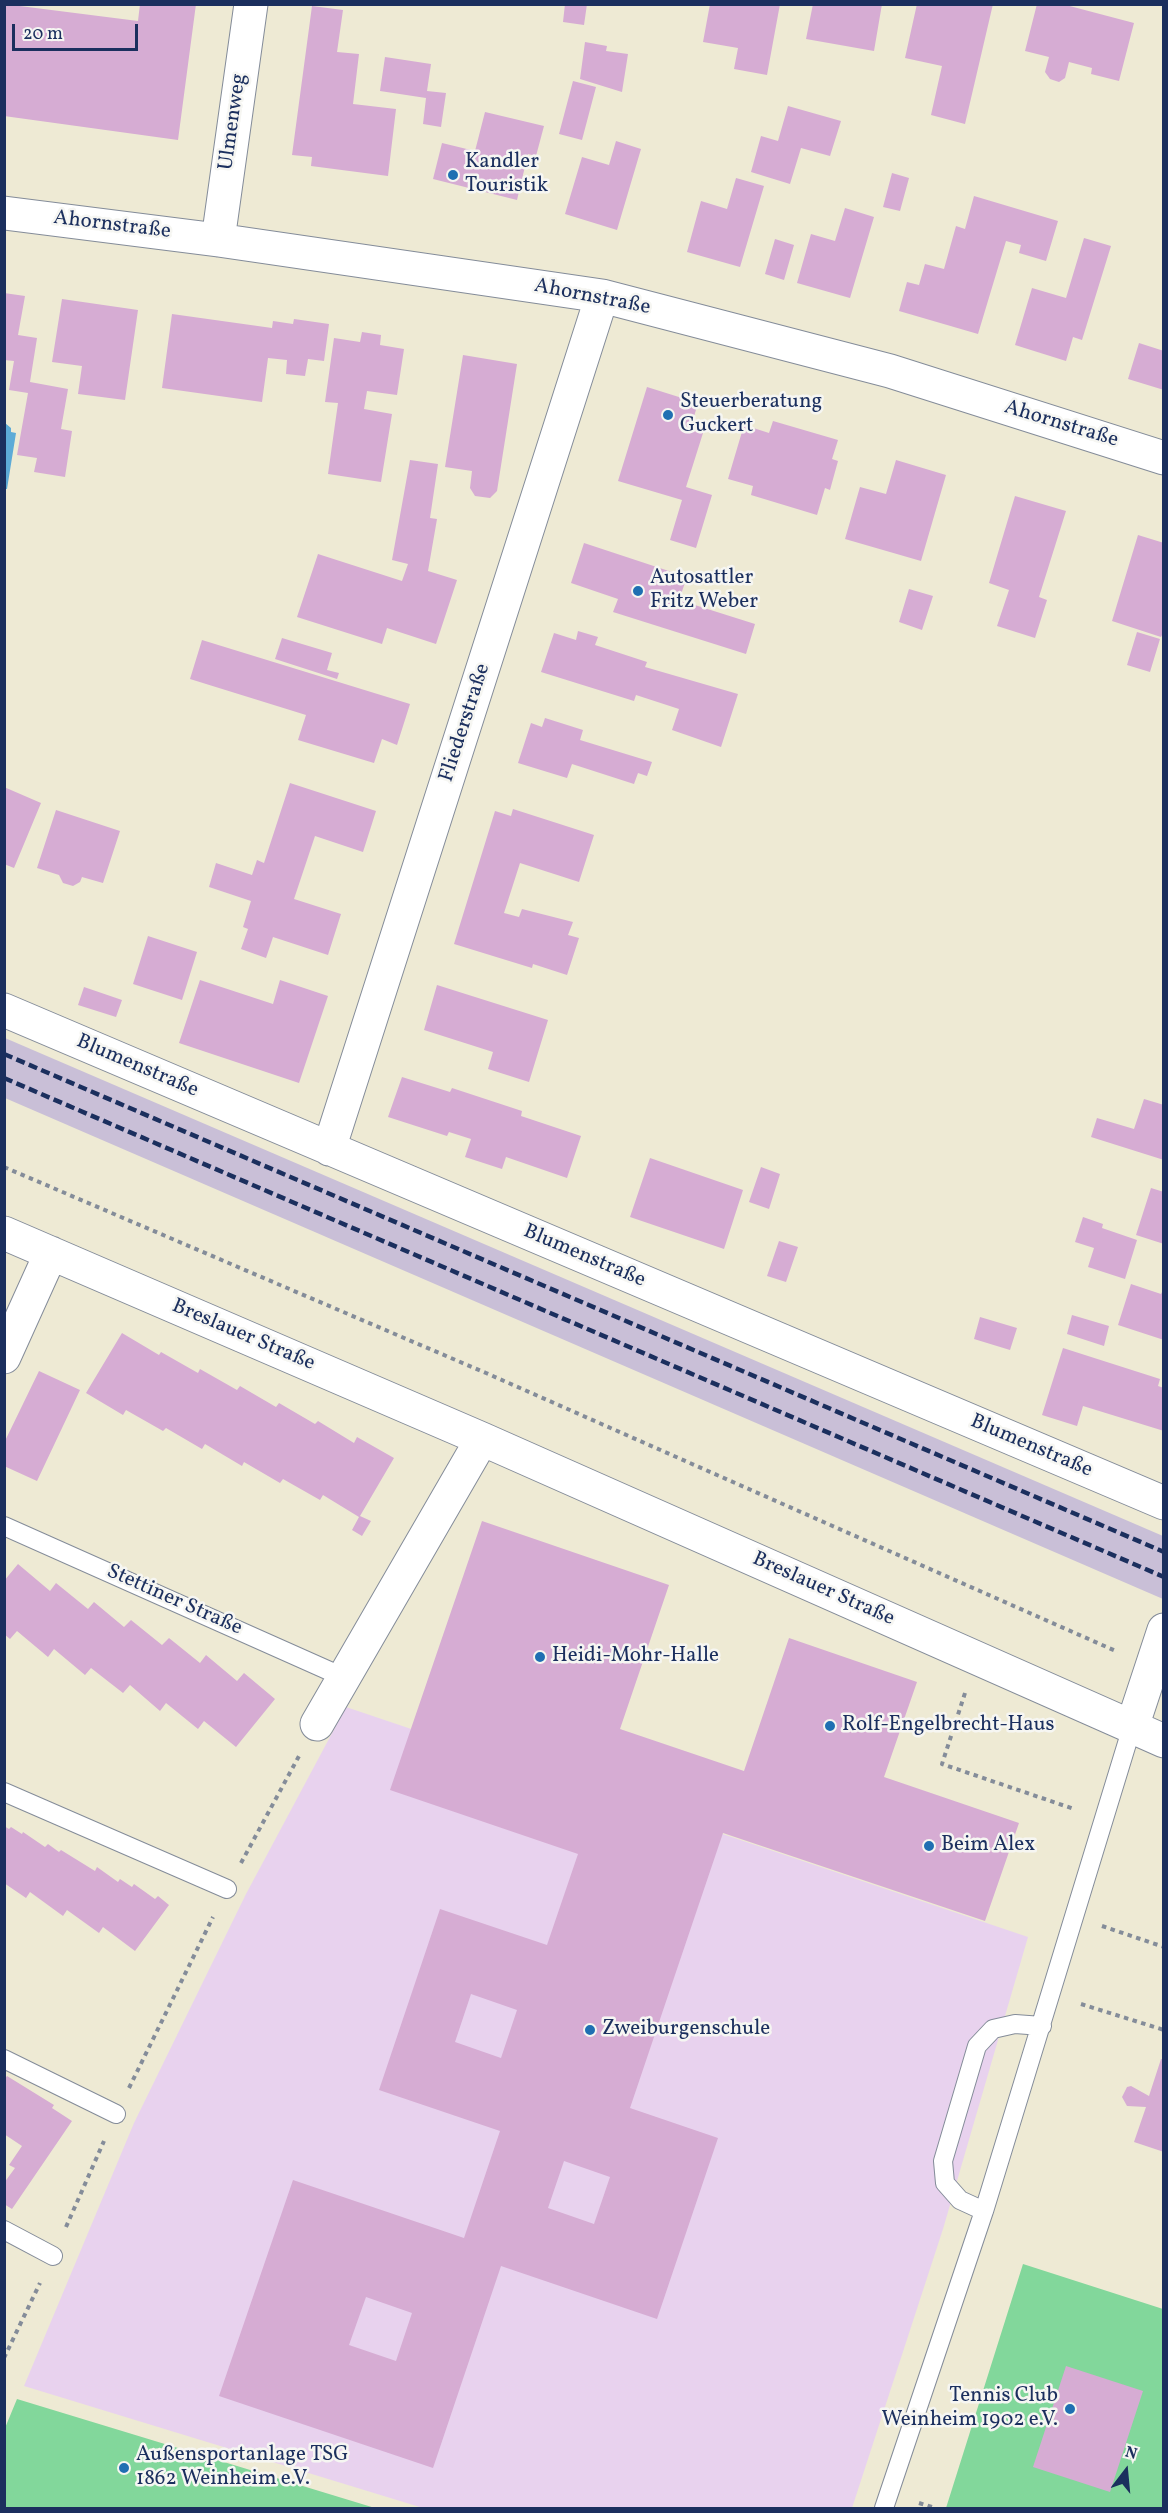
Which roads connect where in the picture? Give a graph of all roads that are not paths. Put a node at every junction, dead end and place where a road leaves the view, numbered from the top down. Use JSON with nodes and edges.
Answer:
{"nodes":[{"id":1,"x":251,"y":4,"type":"edge"},
{"id":2,"x":4,"y":213,"type":"edge"},
{"id":3,"x":218,"y":240,"type":"junction"},
{"id":4,"x":602,"y":296,"type":"junction"},
{"id":5,"x":1164,"y":458,"type":"edge"},
{"id":6,"x":4,"y":1010,"type":"edge"},
{"id":7,"x":329,"y":1149,"type":"junction"},
{"id":8,"x":4,"y":1233,"type":"edge"},
{"id":9,"x":51,"y":1252,"type":"junction"},
{"id":10,"x":4,"y":1357,"type":"edge"},
{"id":11,"x":482,"y":1439,"type":"junction"},
{"id":12,"x":1164,"y":1503,"type":"edge"},
{"id":13,"x":4,"y":1526,"type":"edge"},
{"id":14,"x":1164,"y":1630,"type":"edge"},
{"id":15,"x":343,"y":1677,"type":"junction"},
{"id":16,"x":317,"y":1724,"type":"road end"},
{"id":17,"x":1132,"y":1727,"type":"junction"},
{"id":18,"x":1164,"y":1741,"type":"edge"},
{"id":19,"x":4,"y":1792,"type":"edge"},
{"id":20,"x":227,"y":1889,"type":"road end"},
{"id":21,"x":1042,"y":2026,"type":"junction"},
{"id":22,"x":4,"y":2059,"type":"edge"},
{"id":23,"x":116,"y":2115,"type":"road end"},
{"id":24,"x":984,"y":2211,"type":"junction"},
{"id":25,"x":4,"y":2230,"type":"edge"},
{"id":26,"x":53,"y":2256,"type":"road end"},
{"id":27,"x":884,"y":2508,"type":"edge"}],
"edges":[{"from":1,"to":3,"type":"street","name":"Ulmenweg"},
{"from":2,"to":3,"type":"street","name":"Ahornstraße"},
{"from":3,"to":4,"type":"street","name":"Ahornstraße"},
{"from":4,"to":5,"type":"street","name":"Ahornstraße"},
{"from":4,"to":7,"type":"street","name":"Fliederstraße"},
{"from":6,"to":7,"type":"street","name":"Blumenstraße"},
{"from":7,"to":12,"type":"street","name":"Blumenstraße"},
{"from":8,"to":9,"type":"street","name":"Breslauer Straße"},
{"from":9,"to":10,"type":"street"},
{"from":9,"to":11,"type":"street","name":"Breslauer Straße"},
{"from":11,"to":15,"type":"street"},
{"from":11,"to":17,"type":"street","name":"Breslauer Straße"},
{"from":13,"to":15,"type":"lane","name":"Stettiner Straße"},
{"from":14,"to":17,"type":"street"},
{"from":15,"to":16,"type":"street"},
{"from":17,"to":18,"type":"street","name":"Breslauer Straße"},
{"from":17,"to":21,"type":"lane"},
{"from":19,"to":20,"type":"lane"},
{"from":21,"to":24,"type":"lane"},
{"from":21,"to":24,"type":"lane"},
{"from":22,"to":23,"type":"lane"},
{"from":24,"to":27,"type":"lane"},
{"from":25,"to":26,"type":"lane"}]}
